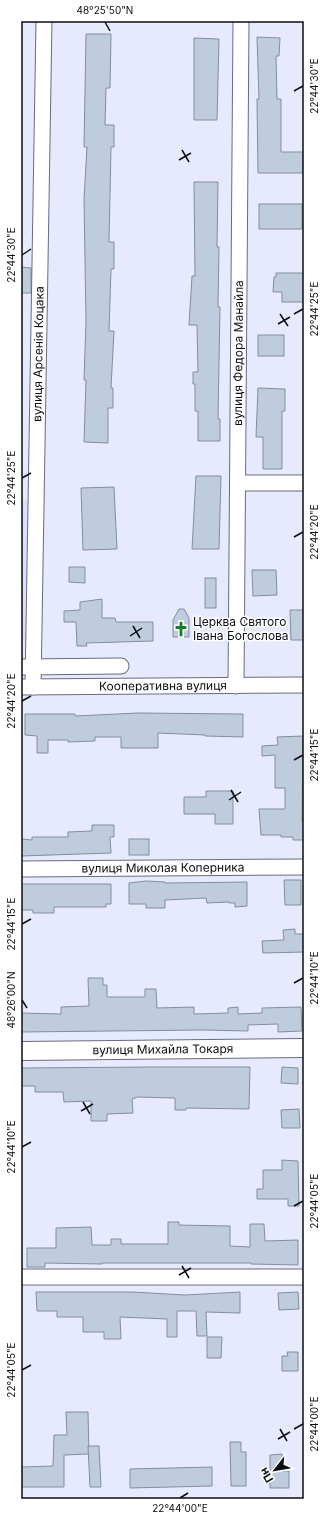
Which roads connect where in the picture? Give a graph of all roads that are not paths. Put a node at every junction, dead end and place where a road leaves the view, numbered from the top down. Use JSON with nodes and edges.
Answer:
{"nodes":[{"id":1,"x":44,"y":21,"type":"edge"},
{"id":2,"x":241,"y":21,"type":"edge"},
{"id":3,"x":238,"y":483,"type":"junction"},
{"id":4,"x":304,"y":483,"type":"edge"},
{"id":5,"x":121,"y":666,"type":"dead end"},
{"id":6,"x":27,"y":667,"type":"edge"},
{"id":7,"x":236,"y":686,"type":"junction"},
{"id":8,"x":304,"y":686,"type":"edge"},
{"id":9,"x":27,"y":687,"type":"edge"},
{"id":10,"x":304,"y":867,"type":"edge"},
{"id":11,"x":21,"y":869,"type":"edge"},
{"id":12,"x":304,"y":1048,"type":"edge"},
{"id":13,"x":21,"y":1051,"type":"edge"},
{"id":14,"x":21,"y":1277,"type":"edge"},
{"id":15,"x":304,"y":1277,"type":"edge"}],
"edges":[{"from":1,"to":6,"type":"street","name":"вулиця Арсенія Коцака"},
{"from":2,"to":3,"type":"street","name":"вулиця Федора Манайла"},
{"from":3,"to":4,"type":"street"},
{"from":3,"to":7,"type":"street","name":"вулиця Федора Манайла"},
{"from":5,"to":6,"type":"street","name":"Кооперативна вулиця"},
{"from":6,"to":9,"type":"street","name":"вулиця Арсенія Коцака"},
{"from":7,"to":8,"type":"street","name":"Кооперативна вулиця"},
{"from":7,"to":9,"type":"street","name":"Кооперативна вулиця"},
{"from":10,"to":11,"type":"street","name":"вулиця Миколая Коперника"},
{"from":12,"to":13,"type":"street","name":"вулиця Михайла Токаря"},
{"from":14,"to":15,"type":"street"}]}
